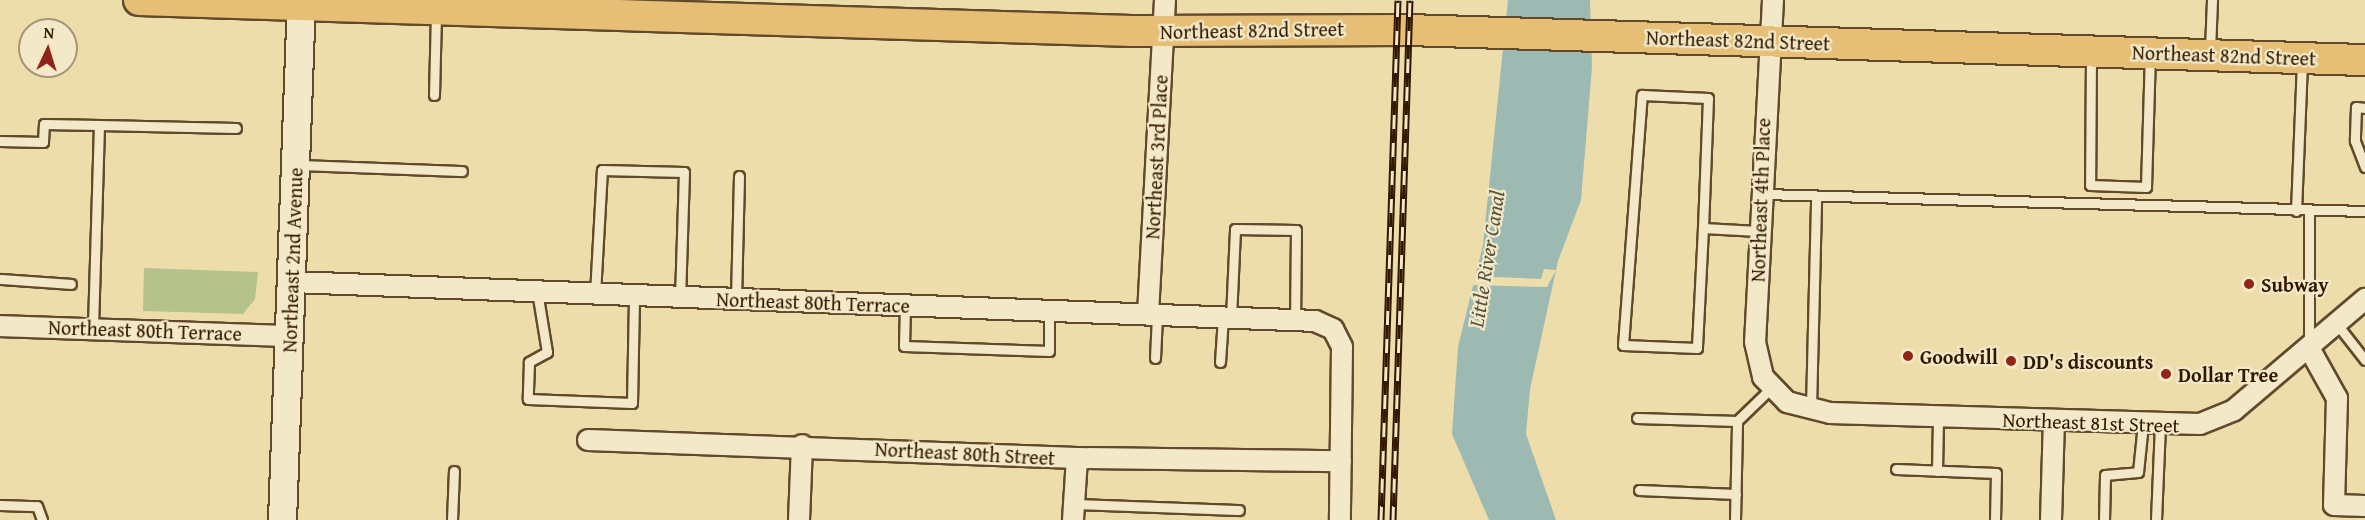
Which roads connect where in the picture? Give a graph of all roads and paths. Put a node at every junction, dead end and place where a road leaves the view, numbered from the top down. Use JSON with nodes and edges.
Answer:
{"nodes":[{"id":1,"x":139,"y":0,"type":"edge"},
{"id":2,"x":1165,"y":0,"type":"edge"},
{"id":3,"x":1773,"y":0,"type":"edge"},
{"id":4,"x":2212,"y":0,"type":"edge"},
{"id":5,"x":301,"y":2,"type":"edge"},
{"id":6,"x":560,"y":6,"type":"edge"},
{"id":7,"x":437,"y":9,"type":"junction"},
{"id":8,"x":1163,"y":32,"type":"junction"},
{"id":9,"x":1769,"y":41,"type":"junction"},
{"id":10,"x":2091,"y":51,"type":"junction"},
{"id":11,"x":2150,"y":53,"type":"junction"},
{"id":12,"x":2210,"y":56,"type":"junction"},
{"id":13,"x":2302,"y":58,"type":"junction"},
{"id":14,"x":2365,"y":60,"type":"edge"},
{"id":15,"x":434,"y":95,"type":"dead end"},
{"id":16,"x":2365,"y":108,"type":"edge"},
{"id":17,"x":99,"y":125,"type":"junction"},
{"id":18,"x":236,"y":128,"type":"dead end"},
{"id":19,"x":0,"y":141,"type":"edge"},
{"id":20,"x":296,"y":165,"type":"junction"},
{"id":21,"x":2365,"y":167,"type":"edge"},
{"id":22,"x":462,"y":171,"type":"dead end"},
{"id":23,"x":740,"y":176,"type":"dead end"},
{"id":24,"x":1760,"y":194,"type":"junction"},
{"id":25,"x":1816,"y":196,"type":"junction"},
{"id":26,"x":2296,"y":211,"type":"junction"},
{"id":27,"x":2365,"y":211,"type":"edge"},
{"id":28,"x":2309,"y":212,"type":"junction"},
{"id":29,"x":1703,"y":228,"type":"junction"},
{"id":30,"x":1758,"y":231,"type":"junction"},
{"id":31,"x":0,"y":279,"type":"edge"},
{"id":32,"x":292,"y":282,"type":"junction"},
{"id":33,"x":71,"y":284,"type":"dead end"},
{"id":34,"x":537,"y":291,"type":"junction"},
{"id":35,"x":595,"y":294,"type":"junction"},
{"id":36,"x":634,"y":295,"type":"junction"},
{"id":37,"x":680,"y":297,"type":"junction"},
{"id":38,"x":736,"y":299,"type":"junction"},
{"id":39,"x":2365,"y":299,"type":"edge"},
{"id":40,"x":905,"y":305,"type":"junction"},
{"id":41,"x":1049,"y":311,"type":"junction"},
{"id":42,"x":1152,"y":315,"type":"junction"},
{"id":43,"x":1227,"y":317,"type":"junction"},
{"id":44,"x":1295,"y":320,"type":"junction"},
{"id":45,"x":2336,"y":323,"type":"junction"},
{"id":46,"x":0,"y":326,"type":"edge"},
{"id":47,"x":93,"y":329,"type":"junction"},
{"id":48,"x":290,"y":336,"type":"junction"},
{"id":49,"x":2309,"y":348,"type":"junction"},
{"id":50,"x":1155,"y":358,"type":"dead end"},
{"id":51,"x":2365,"y":360,"type":"edge"},
{"id":52,"x":1220,"y":362,"type":"dead end"},
{"id":53,"x":1773,"y":392,"type":"junction"},
{"id":54,"x":1811,"y":411,"type":"junction"},
{"id":55,"x":1637,"y":418,"type":"dead end"},
{"id":56,"x":1938,"y":418,"type":"junction"},
{"id":57,"x":1737,"y":421,"type":"junction"},
{"id":58,"x":2054,"y":421,"type":"junction"},
{"id":59,"x":2152,"y":424,"type":"junction"},
{"id":60,"x":588,"y":440,"type":"dead end"},
{"id":61,"x":802,"y":445,"type":"junction"},
{"id":62,"x":1077,"y":458,"type":"junction"},
{"id":63,"x":1341,"y":461,"type":"junction"},
{"id":64,"x":1896,"y":469,"type":"dead end"},
{"id":65,"x":454,"y":471,"type":"dead end"},
{"id":66,"x":1936,"y":471,"type":"junction"},
{"id":67,"x":1639,"y":490,"type":"dead end"},
{"id":68,"x":1736,"y":494,"type":"junction"},
{"id":69,"x":0,"y":505,"type":"edge"},
{"id":70,"x":2365,"y":506,"type":"edge"},
{"id":71,"x":1239,"y":510,"type":"dead end"},
{"id":72,"x":2340,"y":510,"type":"edge"},
{"id":73,"x":1074,"y":512,"type":"edge"},
{"id":74,"x":42,"y":520,"type":"edge"},
{"id":75,"x":282,"y":520,"type":"edge"},
{"id":76,"x":452,"y":520,"type":"edge"},
{"id":77,"x":799,"y":520,"type":"edge"},
{"id":78,"x":1340,"y":520,"type":"edge"},
{"id":79,"x":1735,"y":520,"type":"edge"},
{"id":80,"x":1995,"y":520,"type":"edge"},
{"id":81,"x":2051,"y":520,"type":"edge"},
{"id":82,"x":2104,"y":520,"type":"edge"},
{"id":83,"x":2156,"y":520,"type":"edge"}],
"edges":[{"from":1,"to":5,"type":"main road","name":"Northeast 82nd Street"},
{"from":2,"to":8,"type":"street","name":"Northeast 3rd Place"},
{"from":3,"to":9,"type":"street","name":"Northeast 4th Place"},
{"from":4,"to":12,"type":"lane"},
{"from":5,"to":7,"type":"main road","name":"Northeast 82nd Street"},
{"from":5,"to":20,"type":"main road","name":"Northeast 2nd Avenue"},
{"from":6,"to":7,"type":"main road","name":"Northeast 82nd Street"},
{"from":6,"to":8,"type":"main road","name":"Northeast 82nd Street"},
{"from":7,"to":15,"type":"lane"},
{"from":8,"to":9,"type":"main road","name":"Northeast 82nd Street"},
{"from":8,"to":42,"type":"street","name":"Northeast 3rd Place"},
{"from":9,"to":10,"type":"main road","name":"Northeast 82nd Street"},
{"from":9,"to":24,"type":"street","name":"Northeast 4th Place"},
{"from":10,"to":11,"type":"main road","name":"Northeast 82nd Street"},
{"from":10,"to":11,"type":"lane"},
{"from":11,"to":12,"type":"main road","name":"Northeast 82nd Street"},
{"from":12,"to":13,"type":"main road","name":"Northeast 82nd Street"},
{"from":13,"to":14,"type":"main road","name":"Northeast 82nd Street"},
{"from":13,"to":26,"type":"lane"},
{"from":16,"to":21,"type":"lane"},
{"from":17,"to":18,"type":"lane"},
{"from":17,"to":19,"type":"lane"},
{"from":17,"to":47,"type":"lane"},
{"from":20,"to":22,"type":"lane"},
{"from":20,"to":32,"type":"main road","name":"Northeast 2nd Avenue"},
{"from":23,"to":38,"type":"lane"},
{"from":24,"to":25,"type":"lane"},
{"from":24,"to":30,"type":"street","name":"Northeast 4th Place"},
{"from":25,"to":26,"type":"lane"},
{"from":25,"to":54,"type":"lane"},
{"from":26,"to":28,"type":"lane"},
{"from":27,"to":28,"type":"lane"},
{"from":28,"to":49,"type":"lane"},
{"from":29,"to":29,"type":"lane"},
{"from":29,"to":30,"type":"lane"},
{"from":30,"to":53,"type":"street","name":"Northeast 4th Place"},
{"from":31,"to":33,"type":"lane"},
{"from":32,"to":34,"type":"street","name":"Northeast 80th Terrace"},
{"from":32,"to":48,"type":"main road","name":"Northeast 2nd Avenue"},
{"from":34,"to":35,"type":"street","name":"Northeast 80th Terrace"},
{"from":34,"to":36,"type":"lane"},
{"from":35,"to":36,"type":"street","name":"Northeast 80th Terrace"},
{"from":35,"to":37,"type":"lane"},
{"from":36,"to":37,"type":"street","name":"Northeast 80th Terrace"},
{"from":37,"to":38,"type":"street","name":"Northeast 80th Terrace"},
{"from":38,"to":40,"type":"street","name":"Northeast 80th Terrace"},
{"from":39,"to":45,"type":"street","name":"Northeast 81st Street"},
{"from":40,"to":41,"type":"street","name":"Northeast 80th Terrace"},
{"from":40,"to":41,"type":"lane"},
{"from":41,"to":42,"type":"street","name":"Northeast 80th Terrace"},
{"from":42,"to":43,"type":"street","name":"Northeast 80th Terrace"},
{"from":42,"to":50,"type":"lane"},
{"from":43,"to":44,"type":"street","name":"Northeast 80th Terrace"},
{"from":43,"to":44,"type":"lane"},
{"from":43,"to":52,"type":"lane"},
{"from":44,"to":63,"type":"street","name":"Northeast 80th Terrace"},
{"from":45,"to":49,"type":"street","name":"Northeast 81st Street"},
{"from":45,"to":51,"type":"lane"},
{"from":46,"to":47,"type":"street","name":"Northeast 80th Terrace"},
{"from":47,"to":48,"type":"street","name":"Northeast 80th Terrace"},
{"from":48,"to":75,"type":"main road","name":"Northeast 2nd Avenue"},
{"from":49,"to":59,"type":"street","name":"Northeast 81st Street"},
{"from":49,"to":72,"type":"street"},
{"from":53,"to":54,"type":"street","name":"Northeast 81st Street"},
{"from":53,"to":57,"type":"lane"},
{"from":54,"to":56,"type":"street","name":"Northeast 81st Street"},
{"from":55,"to":57,"type":"lane"},
{"from":56,"to":58,"type":"street","name":"Northeast 81st Street"},
{"from":56,"to":66,"type":"lane"},
{"from":57,"to":68,"type":"lane"},
{"from":58,"to":59,"type":"street","name":"Northeast 81st Street"},
{"from":58,"to":81,"type":"street"},
{"from":59,"to":82,"type":"lane"},
{"from":59,"to":83,"type":"lane"},
{"from":60,"to":61,"type":"street","name":"Northeast 80th Street"},
{"from":61,"to":62,"type":"street","name":"Northeast 80th Street"},
{"from":61,"to":77,"type":"street"},
{"from":62,"to":63,"type":"street","name":"Northeast 80th Street"},
{"from":62,"to":73,"type":"street"},
{"from":63,"to":78,"type":"street"},
{"from":64,"to":66,"type":"lane"},
{"from":65,"to":76,"type":"lane"},
{"from":66,"to":80,"type":"lane"},
{"from":67,"to":68,"type":"lane"},
{"from":68,"to":79,"type":"lane"},
{"from":69,"to":74,"type":"lane"},
{"from":70,"to":72,"type":"street"},
{"from":71,"to":73,"type":"lane"}]}
